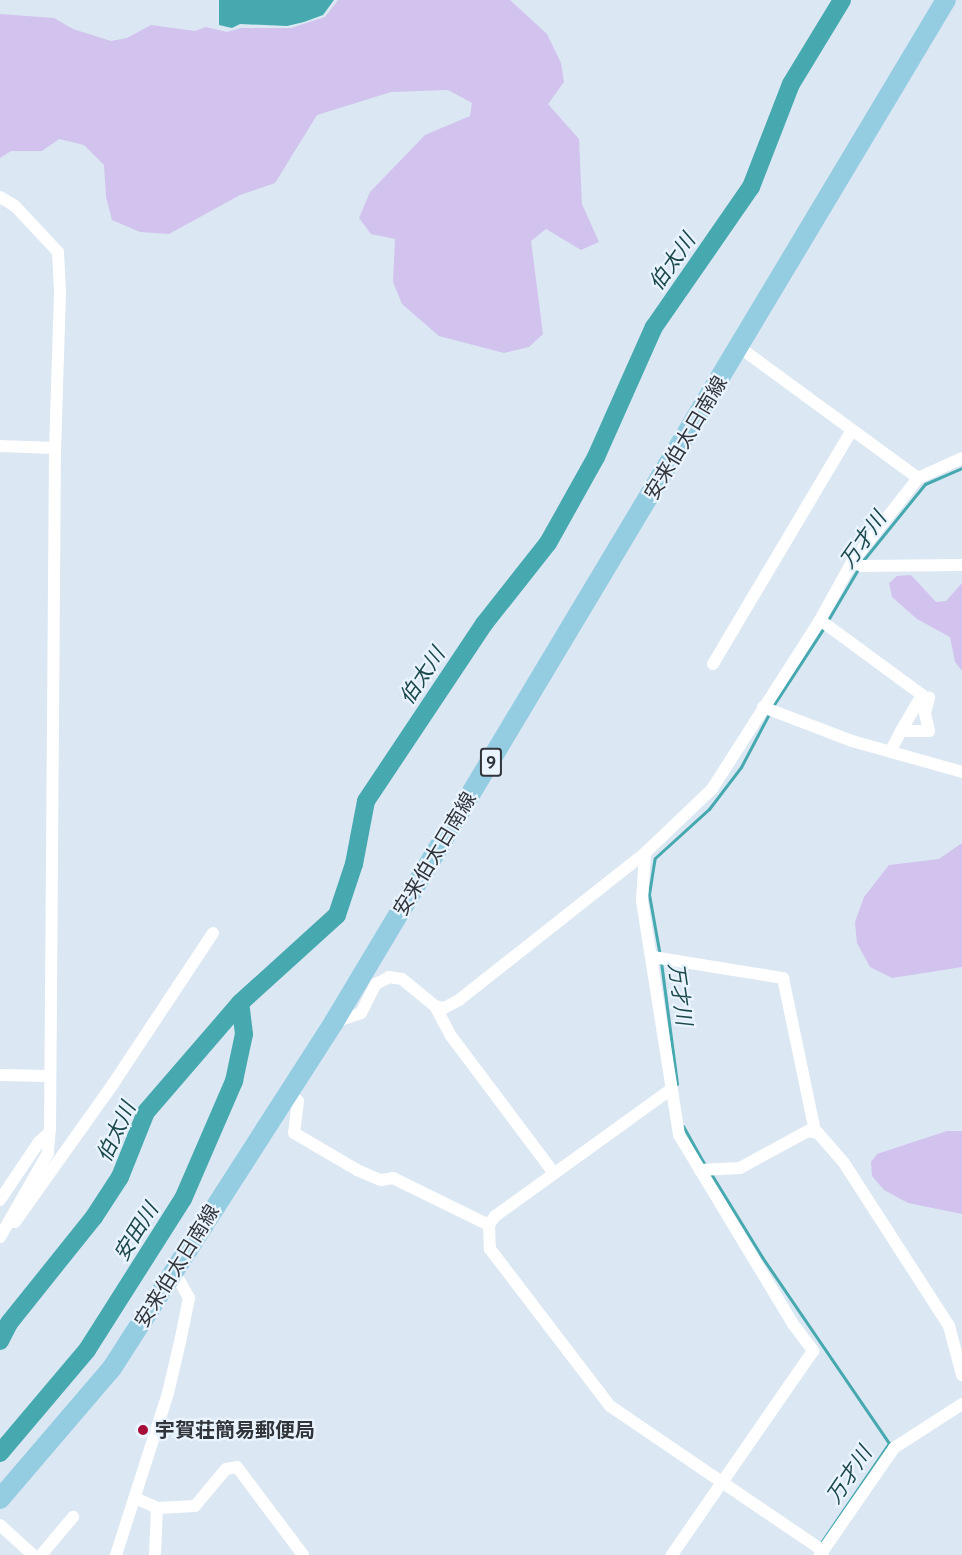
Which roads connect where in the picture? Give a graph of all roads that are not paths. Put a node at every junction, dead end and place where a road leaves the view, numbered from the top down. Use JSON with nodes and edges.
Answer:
{"nodes":[{"id":1,"x":946,"y":0,"type":"edge"},
{"id":2,"x":0,"y":197,"type":"edge"},
{"id":3,"x":739,"y":347,"type":"junction"},
{"id":4,"x":851,"y":432,"type":"junction"},
{"id":5,"x":0,"y":447,"type":"edge"},
{"id":6,"x":55,"y":448,"type":"junction"},
{"id":7,"x":962,"y":458,"type":"edge"},
{"id":8,"x":918,"y":478,"type":"junction"},
{"id":9,"x":857,"y":564,"type":"junction"},
{"id":10,"x":962,"y":565,"type":"edge"},
{"id":11,"x":824,"y":623,"type":"junction"},
{"id":12,"x":713,"y":664,"type":"dead end"},
{"id":13,"x":929,"y":698,"type":"dead end"},
{"id":14,"x":769,"y":709,"type":"junction"},
{"id":15,"x":901,"y":731,"type":"junction"},
{"id":16,"x":891,"y":750,"type":"junction"},
{"id":17,"x":962,"y":771,"type":"edge"},
{"id":18,"x":645,"y":853,"type":"junction"},
{"id":19,"x":213,"y":933,"type":"dead end"},
{"id":20,"x":658,"y":956,"type":"junction"},
{"id":21,"x":435,"y":1006,"type":"junction"},
{"id":22,"x":334,"y":1022,"type":"junction"},
{"id":23,"x":0,"y":1075,"type":"edge"},
{"id":24,"x":48,"y":1076,"type":"junction"},
{"id":25,"x":670,"y":1089,"type":"junction"},
{"id":26,"x":288,"y":1092,"type":"junction"},
{"id":27,"x":815,"y":1131,"type":"junction"},
{"id":28,"x":49,"y":1133,"type":"junction"},
{"id":29,"x":706,"y":1170,"type":"junction"},
{"id":30,"x":553,"y":1172,"type":"junction"},
{"id":31,"x":0,"y":1200,"type":"edge"},
{"id":32,"x":489,"y":1225,"type":"junction"},
{"id":33,"x":0,"y":1238,"type":"edge"},
{"id":34,"x":174,"y":1270,"type":"junction"},
{"id":35,"x":962,"y":1375,"type":"edge"},
{"id":36,"x":962,"y":1404,"type":"edge"},
{"id":37,"x":722,"y":1483,"type":"junction"},
{"id":38,"x":135,"y":1498,"type":"junction"},
{"id":39,"x":0,"y":1499,"type":"edge"},
{"id":40,"x":157,"y":1508,"type":"junction"},
{"id":41,"x":73,"y":1517,"type":"dead end"},
{"id":42,"x":0,"y":1525,"type":"edge"},
{"id":43,"x":820,"y":1550,"type":"edge"},
{"id":44,"x":33,"y":1555,"type":"edge"},
{"id":45,"x":41,"y":1555,"type":"edge"},
{"id":46,"x":116,"y":1555,"type":"edge"},
{"id":47,"x":155,"y":1555,"type":"edge"},
{"id":48,"x":303,"y":1555,"type":"edge"},
{"id":49,"x":672,"y":1555,"type":"edge"}],
"edges":[{"from":1,"to":3,"type":"main road","name":"安来伯太日南線","number":"9"},
{"from":2,"to":6,"type":"street"},
{"from":3,"to":4,"type":"street"},
{"from":3,"to":22,"type":"main road","name":"安来伯太日南線","number":"9"},
{"from":4,"to":8,"type":"street"},
{"from":4,"to":12,"type":"street"},
{"from":5,"to":6,"type":"street"},
{"from":6,"to":24,"type":"street"},
{"from":7,"to":8,"type":"street"},
{"from":8,"to":9,"type":"street"},
{"from":9,"to":10,"type":"street"},
{"from":9,"to":11,"type":"street"},
{"from":11,"to":14,"type":"street"},
{"from":11,"to":15,"type":"street"},
{"from":13,"to":15,"type":"street"},
{"from":14,"to":16,"type":"street"},
{"from":14,"to":18,"type":"street"},
{"from":15,"to":16,"type":"street"},
{"from":16,"to":17,"type":"street"},
{"from":18,"to":20,"type":"street"},
{"from":18,"to":21,"type":"street"},
{"from":19,"to":33,"type":"street"},
{"from":20,"to":25,"type":"street"},
{"from":20,"to":27,"type":"street"},
{"from":21,"to":22,"type":"street"},
{"from":21,"to":30,"type":"street"},
{"from":22,"to":26,"type":"main road","name":"安来伯太日南線","number":"9"},
{"from":23,"to":24,"type":"street"},
{"from":24,"to":28,"type":"street"},
{"from":25,"to":29,"type":"street"},
{"from":25,"to":30,"type":"street"},
{"from":26,"to":32,"type":"street"},
{"from":26,"to":34,"type":"main road","name":"安来伯太日南線","number":"9"},
{"from":27,"to":29,"type":"street"},
{"from":27,"to":35,"type":"street"},
{"from":28,"to":31,"type":"street"},
{"from":28,"to":33,"type":"street"},
{"from":29,"to":37,"type":"street"},
{"from":30,"to":32,"type":"street"},
{"from":32,"to":37,"type":"street"},
{"from":34,"to":38,"type":"street"},
{"from":34,"to":39,"type":"main road","name":"安来伯太日南線","number":"9"},
{"from":36,"to":43,"type":"street"},
{"from":37,"to":43,"type":"street"},
{"from":37,"to":49,"type":"street"},
{"from":38,"to":40,"type":"street"},
{"from":38,"to":46,"type":"street"},
{"from":40,"to":47,"type":"street"},
{"from":40,"to":48,"type":"street"},
{"from":41,"to":45,"type":"street"},
{"from":42,"to":44,"type":"street"}]}
